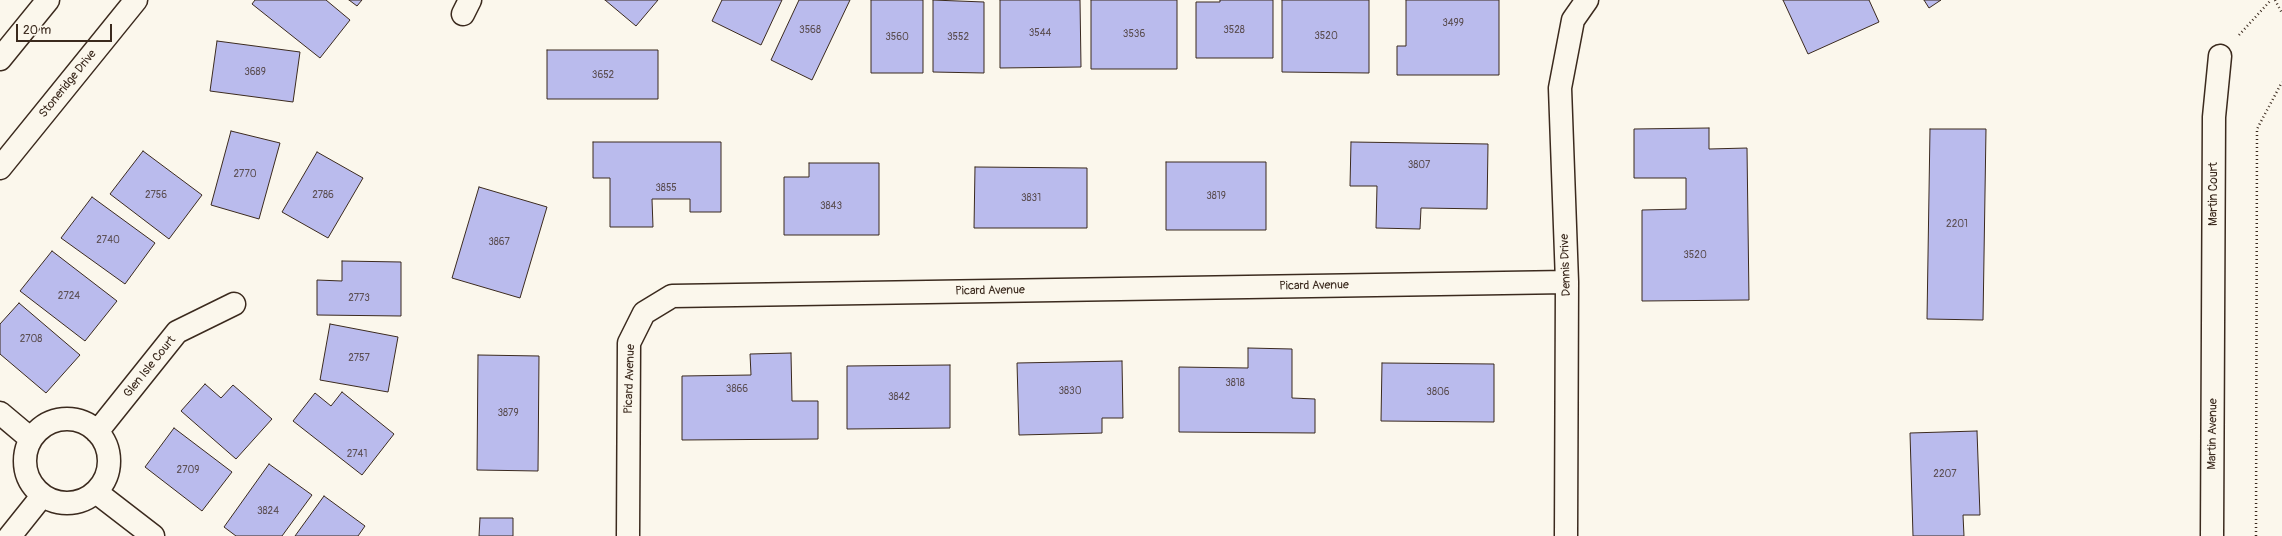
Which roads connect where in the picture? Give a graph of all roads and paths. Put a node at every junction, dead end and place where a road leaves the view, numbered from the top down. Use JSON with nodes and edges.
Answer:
{"nodes":[{"id":1,"x":48,"y":0,"type":"edge"},
{"id":2,"x":136,"y":0,"type":"edge"},
{"id":3,"x":1587,"y":0,"type":"edge"},
{"id":4,"x":2271,"y":0,"type":"edge"},
{"id":5,"x":2275,"y":0,"type":"edge"},
{"id":6,"x":2282,"y":13,"type":"edge"},
{"id":7,"x":2220,"y":56,"type":"joint"},
{"id":8,"x":0,"y":59,"type":"edge"},
{"id":9,"x":2282,"y":82,"type":"edge"},
{"id":10,"x":0,"y":168,"type":"edge"},
{"id":11,"x":1567,"y":282,"type":"junction"},
{"id":12,"x":234,"y":304,"type":"dead end"},
{"id":13,"x":2214,"y":331,"type":"joint"},
{"id":14,"x":0,"y":413,"type":"edge"},
{"id":15,"x":97,"y":432,"type":"junction"},
{"id":16,"x":31,"y":438,"type":"junction"},
{"id":17,"x":96,"y":492,"type":"junction"},
{"id":18,"x":42,"y":496,"type":"junction"},
{"id":19,"x":10,"y":536,"type":"edge"},
{"id":20,"x":153,"y":536,"type":"edge"},
{"id":21,"x":628,"y":536,"type":"edge"},
{"id":22,"x":1566,"y":536,"type":"edge"},
{"id":23,"x":2212,"y":536,"type":"edge"},
{"id":24,"x":2256,"y":536,"type":"edge"}],
"edges":[{"from":1,"to":8,"type":"street"},
{"from":2,"to":10,"type":"street","name":"Stoneridge Drive"},
{"from":3,"to":11,"type":"street","name":"Dennis Drive"},
{"from":4,"to":7,"type":"path"},
{"from":5,"to":6,"type":"path"},
{"from":7,"to":13,"type":"street","name":"Martin Court"},
{"from":9,"to":24,"type":"path"},
{"from":11,"to":21,"type":"street","name":"Picard Avenue"},
{"from":11,"to":22,"type":"street","name":"Dennis Drive"},
{"from":12,"to":15,"type":"street","name":"Glen Isle Court"},
{"from":13,"to":23,"type":"street","name":"Martin Avenue"},
{"from":14,"to":16,"type":"street"},
{"from":15,"to":16,"type":"street"},
{"from":15,"to":17,"type":"street"},
{"from":16,"to":18,"type":"street"},
{"from":17,"to":18,"type":"street"},
{"from":17,"to":20,"type":"street"},
{"from":18,"to":19,"type":"street"}]}
